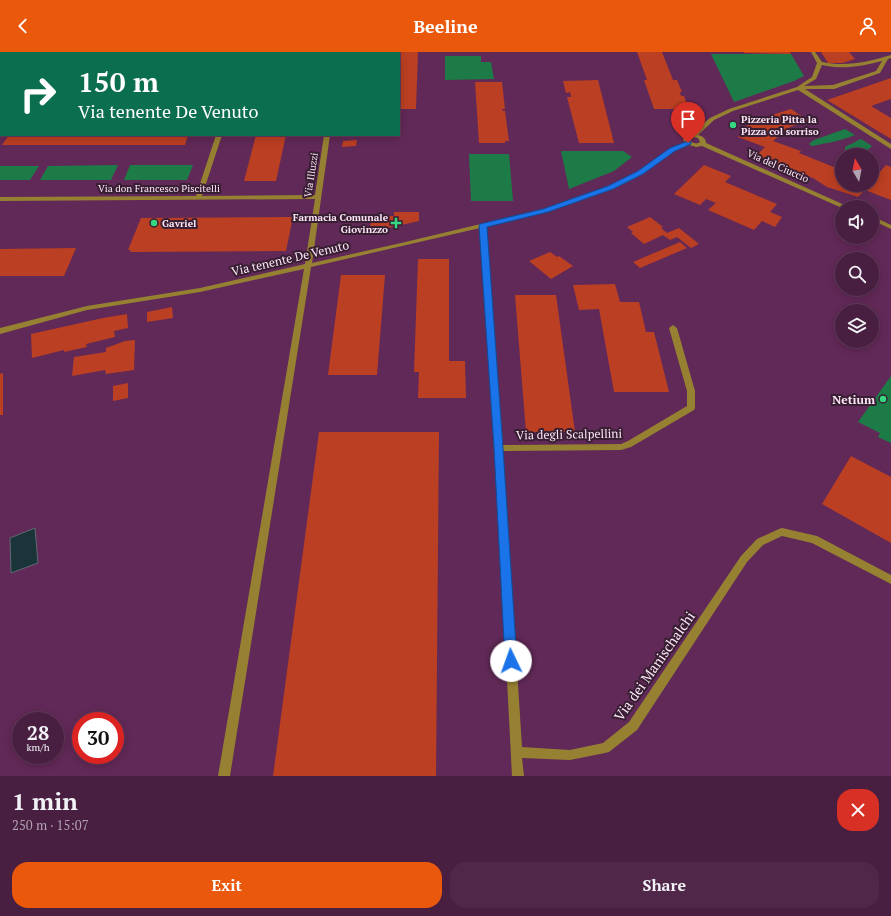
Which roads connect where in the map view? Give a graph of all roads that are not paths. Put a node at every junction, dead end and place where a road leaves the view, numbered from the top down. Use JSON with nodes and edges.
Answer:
{"nodes":[{"id":1,"x":813,"y":52,"type":"edge"},
{"id":2,"x":889,"y":57,"type":"edge"},
{"id":3,"x":820,"y":63,"type":"junction"},
{"id":4,"x":798,"y":88,"type":"junction"},
{"id":5,"x":694,"y":135,"type":"junction"},
{"id":6,"x":219,"y":136,"type":"edge"},
{"id":7,"x":327,"y":136,"type":"edge"},
{"id":8,"x":688,"y":143,"type":"junction"},
{"id":9,"x":702,"y":144,"type":"junction"},
{"id":10,"x":891,"y":147,"type":"edge"},
{"id":11,"x":317,"y":197,"type":"junction"},
{"id":12,"x":198,"y":198,"type":"junction"},
{"id":13,"x":0,"y":199,"type":"edge"},
{"id":14,"x":835,"y":202,"type":"edge"},
{"id":15,"x":879,"y":221,"type":"edge"},
{"id":16,"x":483,"y":226,"type":"junction"},
{"id":17,"x":891,"y":227,"type":"edge"},
{"id":18,"x":308,"y":265,"type":"junction"},
{"id":19,"x":672,"y":328,"type":"dead end"},
{"id":20,"x":0,"y":331,"type":"edge"},
{"id":21,"x":498,"y":448,"type":"junction"},
{"id":22,"x":891,"y":580,"type":"edge"},
{"id":23,"x":516,"y":752,"type":"junction"},
{"id":24,"x":224,"y":776,"type":"edge"},
{"id":25,"x":518,"y":776,"type":"edge"}],
"edges":[{"from":1,"to":3,"type":"street"},
{"from":2,"to":3,"type":"street"},
{"from":2,"to":4,"type":"street"},
{"from":3,"to":4,"type":"street"},
{"from":4,"to":5,"type":"street"},
{"from":4,"to":10,"type":"street"},
{"from":5,"to":8,"type":"street"},
{"from":5,"to":9,"type":"street"},
{"from":6,"to":12,"type":"street"},
{"from":7,"to":11,"type":"street","name":"Via Illuzzi"},
{"from":8,"to":9,"type":"street"},
{"from":8,"to":16,"type":"street","name":"Via tenente De Venuto"},
{"from":9,"to":14,"type":"street","name":"Via del Ciuccio"},
{"from":11,"to":12,"type":"street","name":"Via don Francesco Piscitelli"},
{"from":11,"to":18,"type":"street","name":"Via Illuzzi"},
{"from":12,"to":13,"type":"street","name":"Via don Francesco Piscitelli"},
{"from":15,"to":17,"type":"street"},
{"from":16,"to":18,"type":"street","name":"Via tenente De Venuto"},
{"from":16,"to":21,"type":"street"},
{"from":18,"to":20,"type":"street","name":"Via tenente De Venuto"},
{"from":18,"to":24,"type":"street","name":"Via Illuzzi"},
{"from":19,"to":21,"type":"street","name":"Via degli Scalpellini"},
{"from":21,"to":23,"type":"street"},
{"from":22,"to":23,"type":"street","name":"Via dei Manischalchi"},
{"from":23,"to":25,"type":"street"}]}
